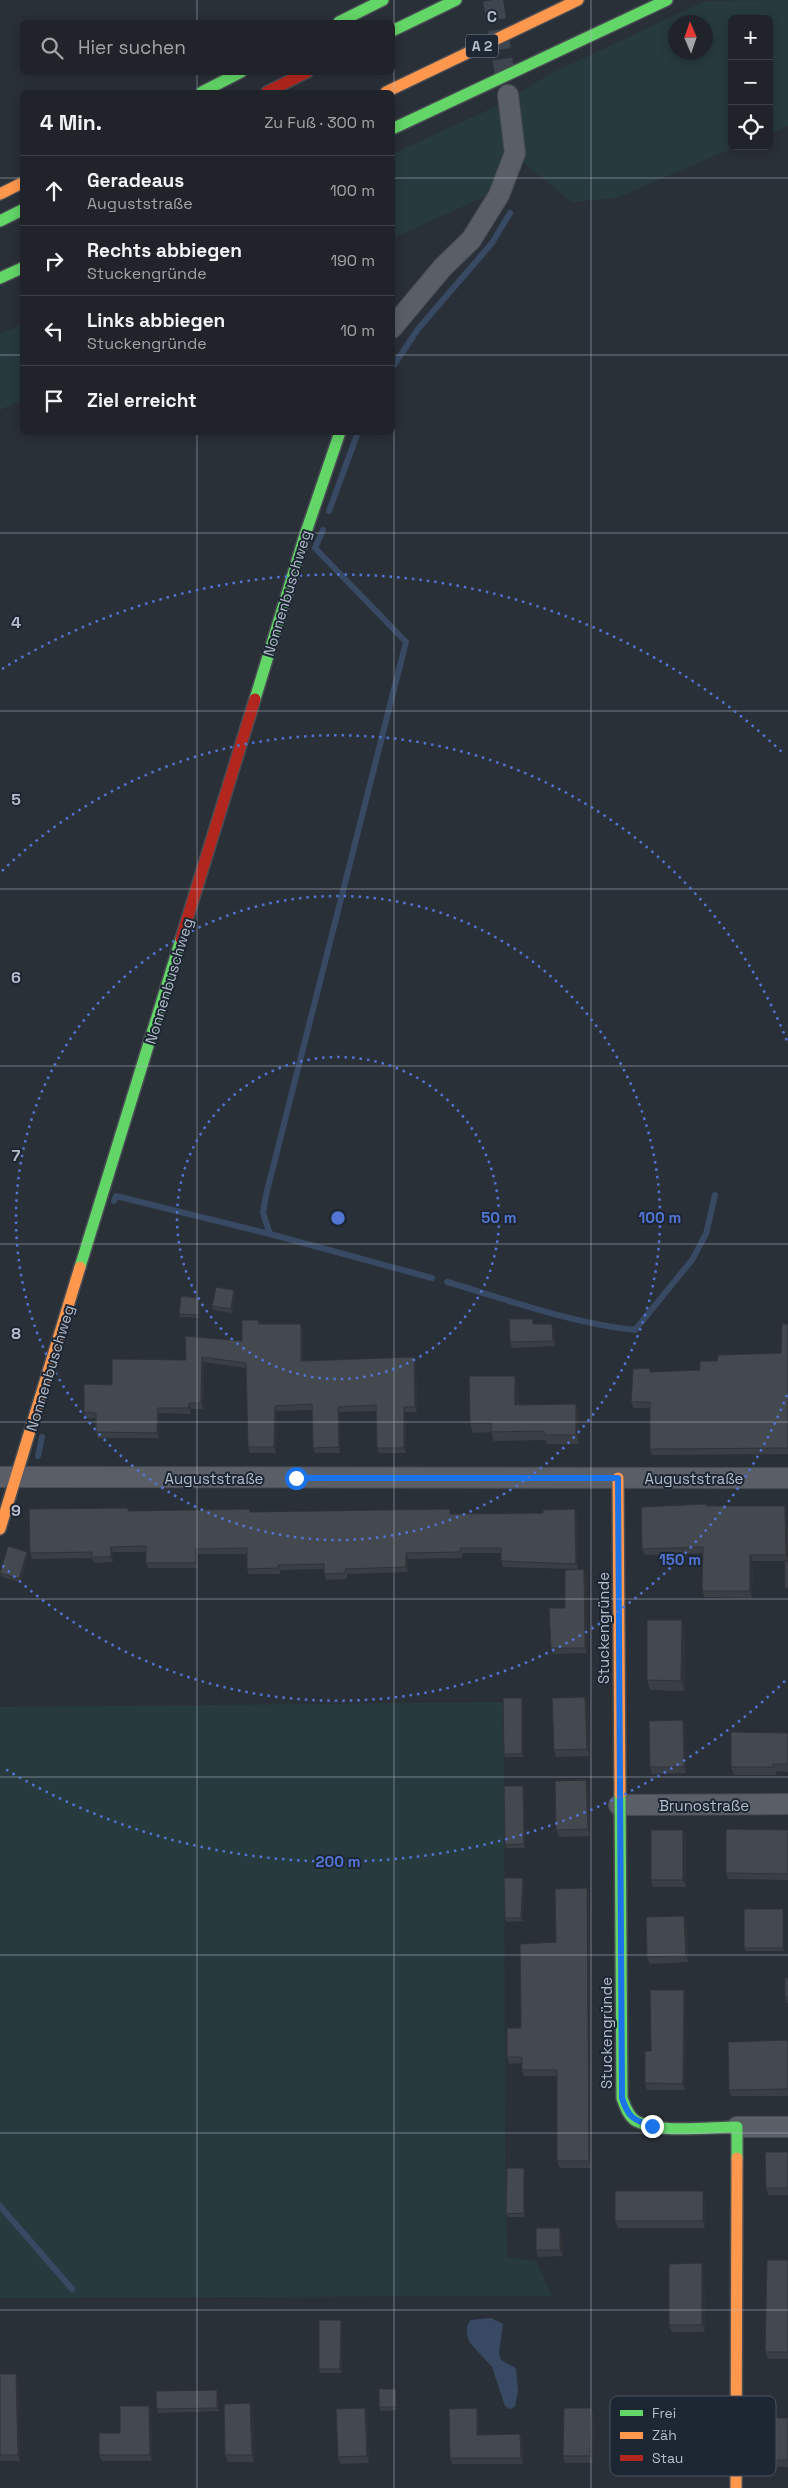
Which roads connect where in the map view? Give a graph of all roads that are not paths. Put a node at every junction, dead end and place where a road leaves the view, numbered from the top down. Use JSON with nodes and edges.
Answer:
{"nodes":[{"id":1,"x":383,"y":0,"type":"edge"},
{"id":2,"x":456,"y":0,"type":"edge"},
{"id":3,"x":578,"y":0,"type":"edge"},
{"id":4,"x":667,"y":0,"type":"edge"},
{"id":5,"x":673,"y":0,"type":"edge"},
{"id":6,"x":651,"y":8,"type":"junction"},
{"id":7,"x":343,"y":20,"type":"edge"},
{"id":8,"x":395,"y":30,"type":"edge"},
{"id":9,"x":235,"y":75,"type":"edge"},
{"id":10,"x":302,"y":75,"type":"edge"},
{"id":11,"x":206,"y":90,"type":"edge"},
{"id":12,"x":270,"y":90,"type":"edge"},
{"id":13,"x":390,"y":90,"type":"edge"},
{"id":14,"x":508,"y":94,"type":"tunnel mouth"},
{"id":15,"x":395,"y":128,"type":"edge"},
{"id":16,"x":20,"y":184,"type":"edge"},
{"id":17,"x":0,"y":194,"type":"edge"},
{"id":18,"x":20,"y":211,"type":"edge"},
{"id":19,"x":0,"y":221,"type":"edge"},
{"id":20,"x":20,"y":269,"type":"edge"},
{"id":21,"x":0,"y":278,"type":"edge"},
{"id":22,"x":395,"y":324,"type":"edge"},
{"id":23,"x":339,"y":435,"type":"edge"},
{"id":24,"x":8,"y":1477,"type":"edge"},
{"id":25,"x":618,"y":1478,"type":"junction"},
{"id":26,"x":788,"y":1478,"type":"edge"},
{"id":27,"x":0,"y":1529,"type":"edge"},
{"id":28,"x":788,"y":1804,"type":"edge"},
{"id":29,"x":619,"y":1805,"type":"junction"},
{"id":30,"x":737,"y":2127,"type":"junction"},
{"id":31,"x":788,"y":2127,"type":"edge"},
{"id":32,"x":736,"y":2396,"type":"edge"}],
"edges":[{"from":1,"to":7,"type":"main road"},
{"from":2,"to":8,"type":"main road"},
{"from":3,"to":13,"type":"main road","number":"A 2"},
{"from":4,"to":6,"type":"main road"},
{"from":5,"to":6,"type":"main road"},
{"from":6,"to":15,"type":"main road"},
{"from":9,"to":11,"type":"main road"},
{"from":10,"to":12,"type":"main road"},
{"from":14,"to":22,"type":"street"},
{"from":16,"to":17,"type":"main road"},
{"from":18,"to":19,"type":"main road"},
{"from":20,"to":21,"type":"main road"},
{"from":23,"to":24,"type":"main road","name":"Nonnenbuschweg"},
{"from":24,"to":25,"type":"street","name":"Auguststraße"},
{"from":24,"to":27,"type":"main road","name":"Nonnenbuschweg"},
{"from":25,"to":26,"type":"street","name":"Auguststraße"},
{"from":25,"to":29,"type":"main road","name":"Stuckengründe"},
{"from":28,"to":29,"type":"street","name":"Brunostraße"},
{"from":29,"to":30,"type":"main road","name":"Stuckengründe"},
{"from":30,"to":31,"type":"street"},
{"from":30,"to":32,"type":"main road"}]}
